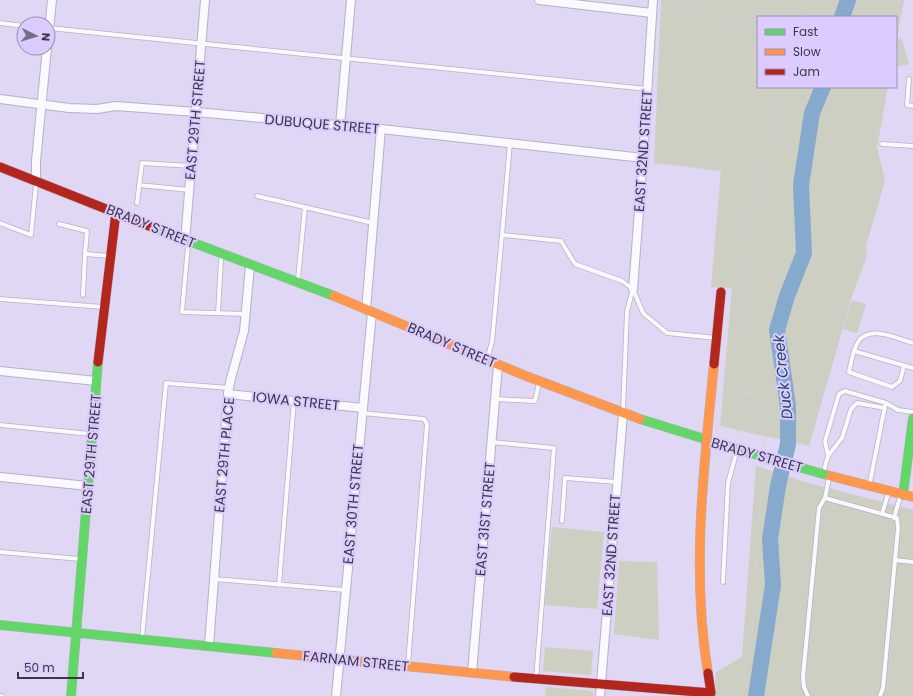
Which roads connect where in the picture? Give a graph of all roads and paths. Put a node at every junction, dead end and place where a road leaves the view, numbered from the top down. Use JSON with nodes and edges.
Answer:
{"nodes":[{"id":1,"x":52,"y":0,"type":"edge"},
{"id":2,"x":205,"y":0,"type":"edge"},
{"id":3,"x":351,"y":0,"type":"edge"},
{"id":4,"x":538,"y":0,"type":"edge"},
{"id":5,"x":653,"y":0,"type":"edge"},
{"id":6,"x":807,"y":0,"type":"edge"},
{"id":7,"x":652,"y":11,"type":"junction"},
{"id":8,"x":50,"y":16,"type":"edge"},
{"id":9,"x":803,"y":16,"type":"edge"},
{"id":10,"x":0,"y":23,"type":"edge"},
{"id":11,"x":16,"y":25,"type":"edge"},
{"id":12,"x":56,"y":29,"type":"edge"},
{"id":13,"x":757,"y":33,"type":"edge"},
{"id":14,"x":201,"y":44,"type":"junction"},
{"id":15,"x":46,"y":56,"type":"edge"},
{"id":16,"x":346,"y":58,"type":"junction"},
{"id":17,"x":909,"y":79,"type":"dead end"},
{"id":18,"x":786,"y":88,"type":"edge"},
{"id":19,"x":647,"y":89,"type":"junction"},
{"id":20,"x":0,"y":99,"type":"edge"},
{"id":21,"x":42,"y":104,"type":"junction"},
{"id":22,"x":913,"y":106,"type":"edge"},
{"id":23,"x":196,"y":112,"type":"junction"},
{"id":24,"x":340,"y":126,"type":"junction"},
{"id":25,"x":382,"y":129,"type":"junction"},
{"id":26,"x":510,"y":143,"type":"junction"},
{"id":27,"x":882,"y":144,"type":"dead end"},
{"id":28,"x":913,"y":146,"type":"edge"},
{"id":29,"x":644,"y":158,"type":"junction"},
{"id":30,"x":191,"y":166,"type":"junction"},
{"id":31,"x":0,"y":167,"type":"edge"},
{"id":32,"x":36,"y":180,"type":"junction"},
{"id":33,"x":139,"y":185,"type":"junction"},
{"id":34,"x":189,"y":190,"type":"junction"},
{"id":35,"x":257,"y":196,"type":"dead end"},
{"id":36,"x":137,"y":203,"type":"dead end"},
{"id":37,"x":305,"y":207,"type":"junction"},
{"id":38,"x":116,"y":212,"type":"junction"},
{"id":39,"x":0,"y":223,"type":"edge"},
{"id":40,"x":373,"y":223,"type":"junction"},
{"id":41,"x":59,"y":224,"type":"dead end"},
{"id":42,"x":502,"y":235,"type":"junction"},
{"id":43,"x":187,"y":241,"type":"junction"},
{"id":44,"x":85,"y":254,"type":"junction"},
{"id":45,"x":222,"y":255,"type":"junction"},
{"id":46,"x":111,"y":256,"type":"junction"},
{"id":47,"x":250,"y":266,"type":"junction"},
{"id":48,"x":298,"y":284,"type":"junction"},
{"id":49,"x":633,"y":289,"type":"junction"},
{"id":50,"x":721,"y":292,"type":"dead end"},
{"id":51,"x":82,"y":295,"type":"dead end"},
{"id":52,"x":0,"y":299,"type":"edge"},
{"id":53,"x":105,"y":307,"type":"junction"},
{"id":54,"x":369,"y":311,"type":"junction"},
{"id":55,"x":218,"y":313,"type":"junction"},
{"id":56,"x":246,"y":314,"type":"junction"},
{"id":57,"x":717,"y":338,"type":"junction"},
{"id":58,"x":913,"y":343,"type":"edge"},
{"id":59,"x":854,"y":351,"type":"junction"},
{"id":60,"x":487,"y":360,"type":"junction"},
{"id":61,"x":498,"y":364,"type":"junction"},
{"id":62,"x":904,"y":366,"type":"junction"},
{"id":63,"x":913,"y":368,"type":"edge"},
{"id":64,"x":0,"y":371,"type":"edge"},
{"id":65,"x":743,"y":377,"type":"junction"},
{"id":66,"x":96,"y":381,"type":"junction"},
{"id":67,"x":539,"y":381,"type":"junction"},
{"id":68,"x":229,"y":391,"type":"junction"},
{"id":69,"x":753,"y":393,"type":"junction"},
{"id":70,"x":738,"y":398,"type":"junction"},
{"id":71,"x":495,"y":399,"type":"junction"},
{"id":72,"x":294,"y":401,"type":"junction"},
{"id":73,"x":885,"y":406,"type":"junction"},
{"id":74,"x":362,"y":410,"type":"junction"},
{"id":75,"x":913,"y":412,"type":"edge"},
{"id":76,"x":623,"y":414,"type":"junction"},
{"id":77,"x":913,"y":418,"type":"edge"},
{"id":78,"x":0,"y":425,"type":"edge"},
{"id":79,"x":92,"y":434,"type":"junction"},
{"id":80,"x":708,"y":441,"type":"junction"},
{"id":81,"x":491,"y":442,"type":"junction"},
{"id":82,"x":764,"y":446,"type":"dead end"},
{"id":83,"x":737,"y":449,"type":"junction"},
{"id":84,"x":828,"y":456,"type":"junction"},
{"id":85,"x":762,"y":469,"type":"dead end"},
{"id":86,"x":826,"y":475,"type":"junction"},
{"id":87,"x":0,"y":477,"type":"edge"},
{"id":88,"x":617,"y":482,"type":"junction"},
{"id":89,"x":88,"y":486,"type":"junction"},
{"id":90,"x":869,"y":486,"type":"junction"},
{"id":91,"x":889,"y":492,"type":"junction"},
{"id":92,"x":902,"y":495,"type":"junction"},
{"id":93,"x":913,"y":497,"type":"edge"},
{"id":94,"x":824,"y":498,"type":"junction"},
{"id":95,"x":882,"y":514,"type":"junction"},
{"id":96,"x":894,"y":518,"type":"junction"},
{"id":97,"x":562,"y":521,"type":"dead end"},
{"id":98,"x":0,"y":552,"type":"edge"},
{"id":99,"x":82,"y":560,"type":"junction"},
{"id":100,"x":895,"y":560,"type":"junction"},
{"id":101,"x":913,"y":562,"type":"edge"},
{"id":102,"x":214,"y":579,"type":"junction"},
{"id":103,"x":723,"y":582,"type":"dead end"},
{"id":104,"x":279,"y":585,"type":"junction"},
{"id":105,"x":345,"y":590,"type":"junction"},
{"id":106,"x":0,"y":625,"type":"edge"},
{"id":107,"x":76,"y":633,"type":"junction"},
{"id":108,"x":141,"y":640,"type":"junction"},
{"id":109,"x":209,"y":646,"type":"junction"},
{"id":110,"x":339,"y":659,"type":"junction"},
{"id":111,"x":408,"y":666,"type":"junction"},
{"id":112,"x":472,"y":673,"type":"junction"},
{"id":113,"x":536,"y":679,"type":"junction"},
{"id":114,"x":601,"y":685,"type":"junction"},
{"id":115,"x":71,"y":696,"type":"edge"},
{"id":116,"x":336,"y":696,"type":"edge"},
{"id":117,"x":600,"y":696,"type":"edge"},
{"id":118,"x":729,"y":696,"type":"edge"},
{"id":119,"x":808,"y":696,"type":"edge"},
{"id":120,"x":880,"y":696,"type":"edge"}],
"edges":[{"from":1,"to":8,"type":"street"},
{"from":2,"to":14,"type":"street","name":"EAST 29TH STREET"},
{"from":3,"to":16,"type":"street"},
{"from":4,"to":7,"type":"street"},
{"from":5,"to":7,"type":"street","name":"EAST 32ND STREET"},
{"from":6,"to":9,"type":"path"},
{"from":7,"to":13,"type":"path"},
{"from":7,"to":19,"type":"street","name":"EAST 32ND STREET"},
{"from":10,"to":11,"type":"lane"},
{"from":12,"to":14,"type":"lane"},
{"from":14,"to":16,"type":"lane"},
{"from":14,"to":23,"type":"street","name":"EAST 29TH STREET"},
{"from":15,"to":21,"type":"street"},
{"from":16,"to":19,"type":"lane"},
{"from":16,"to":24,"type":"street"},
{"from":17,"to":22,"type":"lane"},
{"from":18,"to":65,"type":"path"},
{"from":19,"to":29,"type":"street","name":"EAST 32ND STREET"},
{"from":20,"to":21,"type":"street","name":"DUBUQUE STREET"},
{"from":21,"to":23,"type":"street","name":"DUBUQUE STREET"},
{"from":21,"to":32,"type":"street"},
{"from":23,"to":24,"type":"street","name":"DUBUQUE STREET"},
{"from":23,"to":30,"type":"street","name":"EAST 29TH STREET"},
{"from":24,"to":25,"type":"street","name":"DUBUQUE STREET"},
{"from":25,"to":26,"type":"street","name":"DUBUQUE STREET"},
{"from":25,"to":40,"type":"street","name":"EAST 30TH STREET"},
{"from":26,"to":29,"type":"street","name":"DUBUQUE STREET"},
{"from":26,"to":42,"type":"lane"},
{"from":27,"to":28,"type":"lane"},
{"from":29,"to":49,"type":"street","name":"EAST 32ND STREET"},
{"from":30,"to":33,"type":"lane"},
{"from":30,"to":34,"type":"street","name":"EAST 29TH STREET"},
{"from":31,"to":32,"type":"main road","name":"BRADY STREET"},
{"from":32,"to":38,"type":"main road","name":"BRADY STREET"},
{"from":32,"to":39,"type":"lane"},
{"from":33,"to":34,"type":"lane"},
{"from":33,"to":36,"type":"lane"},
{"from":34,"to":43,"type":"street","name":"EAST 29TH STREET"},
{"from":35,"to":37,"type":"lane"},
{"from":37,"to":40,"type":"lane"},
{"from":37,"to":48,"type":"lane"},
{"from":38,"to":43,"type":"main road","name":"BRADY STREET"},
{"from":38,"to":46,"type":"main road","name":"EAST 29TH STREET"},
{"from":40,"to":54,"type":"street","name":"EAST 30TH STREET"},
{"from":41,"to":44,"type":"lane"},
{"from":42,"to":49,"type":"lane"},
{"from":42,"to":60,"type":"lane"},
{"from":43,"to":45,"type":"main road","name":"BRADY STREET"},
{"from":43,"to":55,"type":"lane"},
{"from":44,"to":46,"type":"lane"},
{"from":44,"to":51,"type":"lane"},
{"from":45,"to":47,"type":"main road","name":"BRADY STREET"},
{"from":45,"to":55,"type":"lane"},
{"from":46,"to":53,"type":"main road","name":"EAST 29TH STREET"},
{"from":47,"to":48,"type":"main road","name":"BRADY STREET"},
{"from":47,"to":56,"type":"street","name":"EAST 29TH PLACE"},
{"from":48,"to":54,"type":"main road","name":"BRADY STREET"},
{"from":49,"to":57,"type":"lane"},
{"from":49,"to":76,"type":"lane"},
{"from":50,"to":57,"type":"main road"},
{"from":52,"to":53,"type":"lane"},
{"from":53,"to":66,"type":"main road","name":"EAST 29TH STREET"},
{"from":54,"to":60,"type":"main road","name":"BRADY STREET"},
{"from":54,"to":74,"type":"street","name":"EAST 30TH STREET"},
{"from":55,"to":56,"type":"lane"},
{"from":56,"to":68,"type":"street","name":"EAST 29TH PLACE"},
{"from":57,"to":80,"type":"main road"},
{"from":58,"to":59,"type":"lane"},
{"from":59,"to":62,"type":"lane"},
{"from":59,"to":62,"type":"lane"},
{"from":60,"to":61,"type":"main road","name":"BRADY STREET"},
{"from":61,"to":67,"type":"main road","name":"BRADY STREET"},
{"from":61,"to":71,"type":"street","name":"EAST 31ST STREET"},
{"from":62,"to":63,"type":"lane"},
{"from":64,"to":66,"type":"street"},
{"from":65,"to":69,"type":"path"},
{"from":65,"to":70,"type":"path"},
{"from":66,"to":79,"type":"main road","name":"EAST 29TH STREET"},
{"from":67,"to":71,"type":"lane"},
{"from":67,"to":76,"type":"main road","name":"BRADY STREET"},
{"from":68,"to":72,"type":"street","name":"IOWA STREET"},
{"from":68,"to":102,"type":"street","name":"EAST 29TH PLACE"},
{"from":68,"to":108,"type":"lane"},
{"from":69,"to":70,"type":"path"},
{"from":69,"to":82,"type":"path"},
{"from":70,"to":83,"type":"path"},
{"from":71,"to":81,"type":"street","name":"EAST 31ST STREET"},
{"from":72,"to":74,"type":"street","name":"IOWA STREET"},
{"from":72,"to":104,"type":"lane"},
{"from":73,"to":75,"type":"lane"},
{"from":73,"to":84,"type":"lane"},
{"from":73,"to":84,"type":"lane"},
{"from":73,"to":90,"type":"lane"},
{"from":74,"to":105,"type":"street","name":"EAST 30TH STREET"},
{"from":74,"to":111,"type":"lane"},
{"from":76,"to":80,"type":"main road","name":"BRADY STREET"},
{"from":76,"to":88,"type":"street","name":"EAST 32ND STREET"},
{"from":77,"to":92,"type":"main road"},
{"from":78,"to":79,"type":"lane"},
{"from":79,"to":89,"type":"main road","name":"EAST 29TH STREET"},
{"from":80,"to":83,"type":"main road","name":"BRADY STREET"},
{"from":80,"to":114,"type":"main road","name":"FARNAM STREET"},
{"from":81,"to":112,"type":"street","name":"EAST 31ST STREET"},
{"from":81,"to":113,"type":"lane"},
{"from":83,"to":86,"type":"main road","name":"BRADY STREET","bridge":true},
{"from":83,"to":103,"type":"lane"},
{"from":84,"to":86,"type":"lane"},
{"from":85,"to":118,"type":"path"},
{"from":86,"to":90,"type":"main road","name":"BRADY STREET"},
{"from":86,"to":94,"type":"lane"},
{"from":87,"to":89,"type":"street"},
{"from":88,"to":97,"type":"lane"},
{"from":88,"to":114,"type":"street","name":"EAST 32ND STREET"},
{"from":89,"to":99,"type":"main road","name":"EAST 29TH STREET"},
{"from":90,"to":91,"type":"main road","name":"BRADY STREET"},
{"from":91,"to":92,"type":"main road","name":"BRADY STREET"},
{"from":91,"to":95,"type":"lane"},
{"from":92,"to":93,"type":"main road","name":"BRADY STREET"},
{"from":92,"to":96,"type":"lane"},
{"from":94,"to":95,"type":"lane"},
{"from":94,"to":119,"type":"lane"},
{"from":95,"to":96,"type":"lane"},
{"from":96,"to":100,"type":"lane"},
{"from":98,"to":99,"type":"lane"},
{"from":99,"to":107,"type":"main road","name":"EAST 29TH STREET"},
{"from":100,"to":101,"type":"lane"},
{"from":100,"to":120,"type":"lane"},
{"from":102,"to":104,"type":"lane"},
{"from":102,"to":109,"type":"street","name":"EAST 29TH PLACE"},
{"from":104,"to":105,"type":"lane"},
{"from":105,"to":110,"type":"street","name":"EAST 30TH STREET"},
{"from":106,"to":107,"type":"main road","name":"FARNAM STREET"},
{"from":107,"to":108,"type":"main road","name":"FARNAM STREET"},
{"from":107,"to":115,"type":"main road","name":"EAST 29TH STREET"},
{"from":108,"to":109,"type":"main road","name":"FARNAM STREET"},
{"from":109,"to":110,"type":"main road","name":"FARNAM STREET"},
{"from":110,"to":111,"type":"main road","name":"FARNAM STREET"},
{"from":110,"to":116,"type":"street","name":"EAST 30TH STREET"},
{"from":111,"to":112,"type":"main road","name":"FARNAM STREET"},
{"from":112,"to":113,"type":"main road","name":"FARNAM STREET"},
{"from":113,"to":114,"type":"main road","name":"FARNAM STREET"},
{"from":114,"to":117,"type":"street","name":"EAST 32ND STREET"}]}
